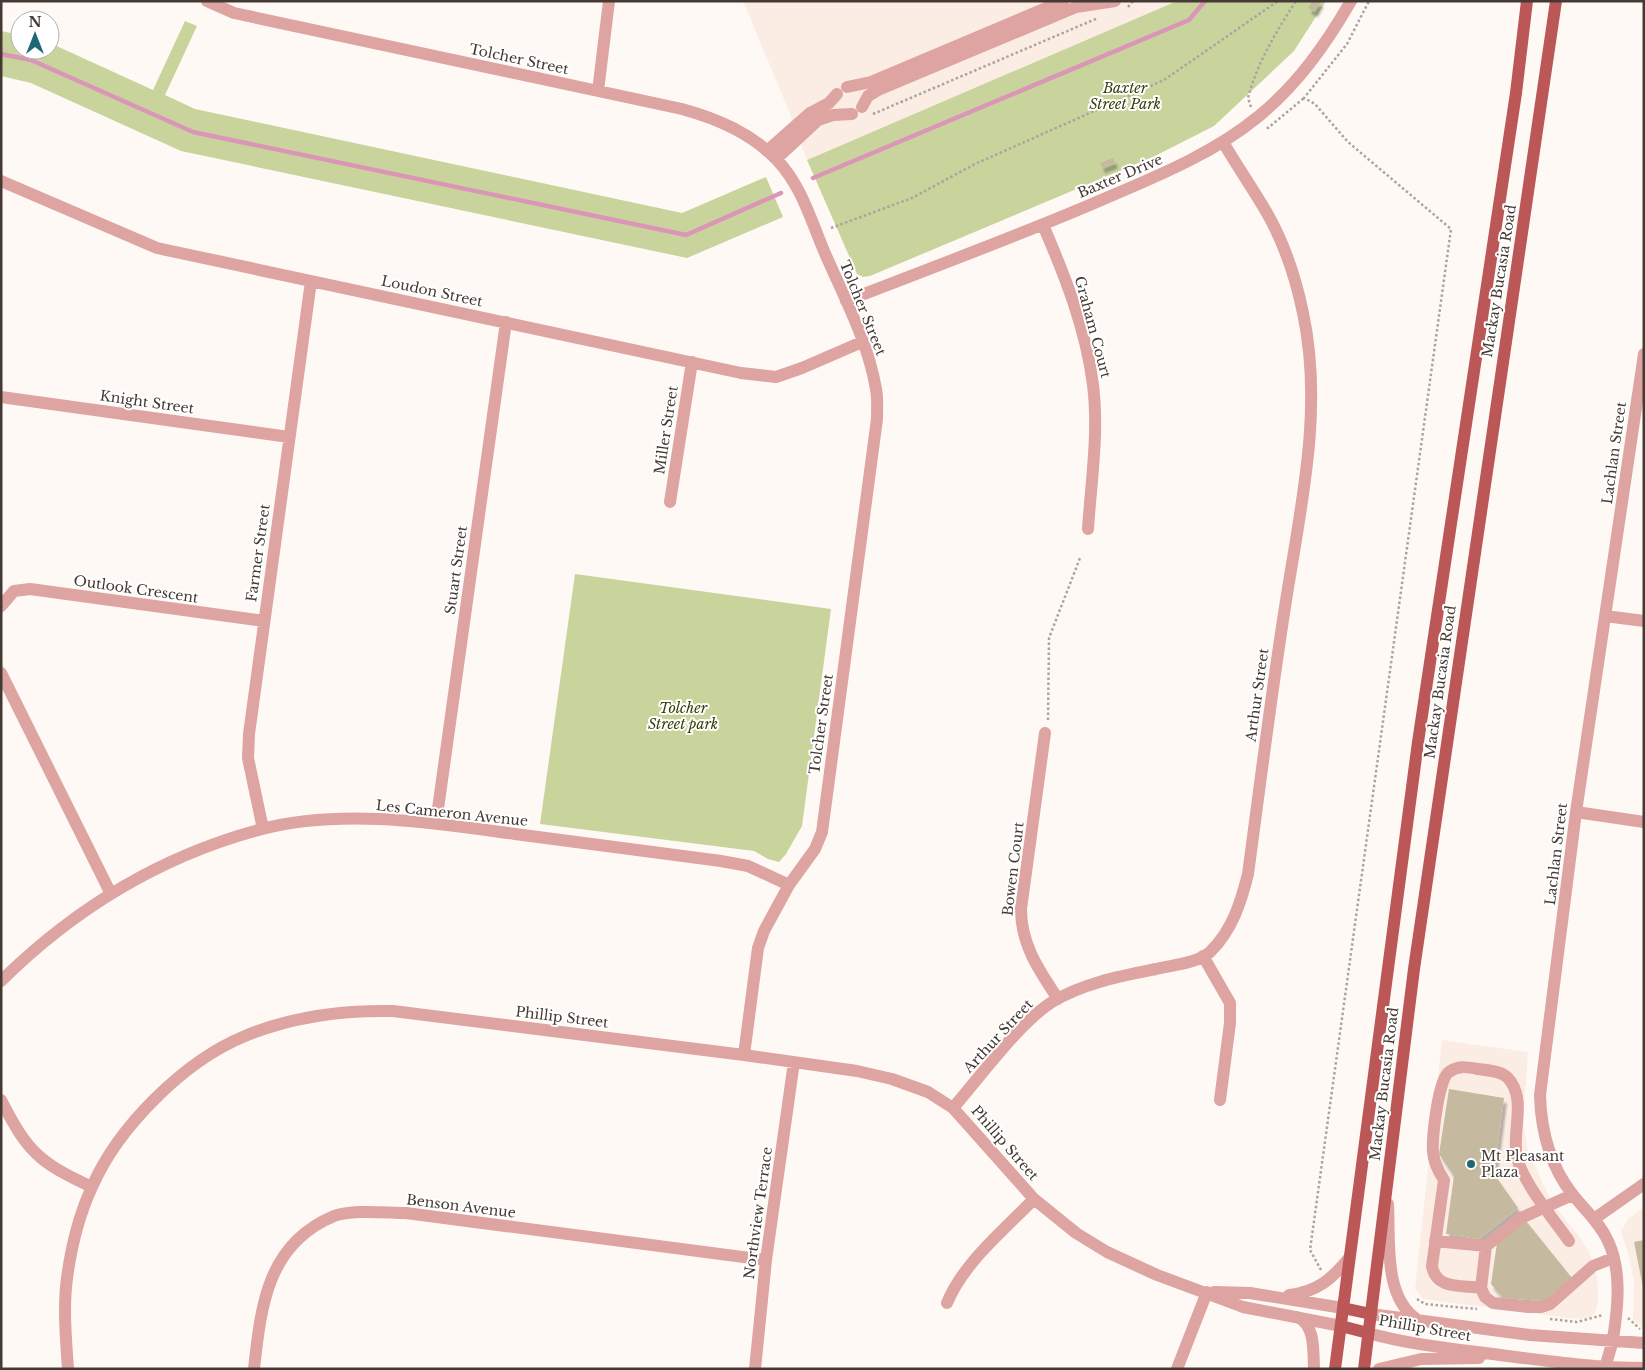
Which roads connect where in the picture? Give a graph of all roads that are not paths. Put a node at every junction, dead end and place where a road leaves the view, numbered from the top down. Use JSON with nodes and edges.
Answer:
{"nodes":[{"id":1,"x":207,"y":1,"type":"edge"},
{"id":2,"x":609,"y":1,"type":"edge"},
{"id":3,"x":1063,"y":1,"type":"edge"},
{"id":4,"x":1351,"y":1,"type":"edge"},
{"id":5,"x":1527,"y":1,"type":"edge"},
{"id":6,"x":1556,"y":1,"type":"edge"},
{"id":7,"x":1120,"y":5,"type":"edge"},
{"id":8,"x":598,"y":91,"type":"junction"},
{"id":9,"x":842,"y":91,"type":"junction"},
{"id":10,"x":860,"y":114,"type":"junction"},
{"id":11,"x":1223,"y":142,"type":"junction"},
{"id":12,"x":772,"y":155,"type":"junction"},
{"id":13,"x":1,"y":182,"type":"edge"},
{"id":14,"x":1043,"y":225,"type":"junction"},
{"id":15,"x":311,"y":281,"type":"junction"},
{"id":16,"x":846,"y":301,"type":"junction"},
{"id":17,"x":506,"y":322,"type":"junction"},
{"id":18,"x":862,"y":342,"type":"junction"},
{"id":19,"x":1644,"y":354,"type":"edge"},
{"id":20,"x":692,"y":362,"type":"junction"},
{"id":21,"x":1,"y":397,"type":"edge"},
{"id":22,"x":1638,"y":431,"type":"edge"},
{"id":23,"x":289,"y":437,"type":"junction"},
{"id":24,"x":670,"y":502,"type":"dead end"},
{"id":25,"x":1088,"y":529,"type":"dead end"},
{"id":26,"x":3,"y":599,"type":"edge"},
{"id":27,"x":1605,"y":616,"type":"junction"},
{"id":28,"x":264,"y":621,"type":"junction"},
{"id":29,"x":1644,"y":621,"type":"edge"},
{"id":30,"x":1,"y":673,"type":"edge"},
{"id":31,"x":1045,"y":733,"type":"road end"},
{"id":32,"x":1576,"y":812,"type":"junction"},
{"id":33,"x":1644,"y":822,"type":"edge"},
{"id":34,"x":436,"y":823,"type":"junction"},
{"id":35,"x":263,"y":829,"type":"junction"},
{"id":36,"x":789,"y":885,"type":"junction"},
{"id":37,"x":110,"y":892,"type":"junction"},
{"id":38,"x":1203,"y":956,"type":"junction"},
{"id":39,"x":1,"y":981,"type":"edge"},
{"id":40,"x":1058,"y":999,"type":"junction"},
{"id":41,"x":744,"y":1055,"type":"junction"},
{"id":42,"x":794,"y":1062,"type":"junction"},
{"id":43,"x":1,"y":1100,"type":"edge"},
{"id":44,"x":1220,"y":1100,"type":"dead end"},
{"id":45,"x":953,"y":1108,"type":"junction"},
{"id":46,"x":1644,"y":1184,"type":"edge"},
{"id":47,"x":92,"y":1187,"type":"junction"},
{"id":48,"x":1387,"y":1189,"type":"junction"},
{"id":49,"x":1572,"y":1194,"type":"junction"},
{"id":50,"x":1034,"y":1199,"type":"junction"},
{"id":51,"x":1544,"y":1206,"type":"junction"},
{"id":52,"x":1594,"y":1219,"type":"junction"},
{"id":53,"x":1436,"y":1240,"type":"junction"},
{"id":54,"x":1569,"y":1242,"type":"dead end"},
{"id":55,"x":1486,"y":1246,"type":"junction"},
{"id":56,"x":1349,"y":1258,"type":"junction"},
{"id":57,"x":1613,"y":1258,"type":"junction"},
{"id":58,"x":766,"y":1260,"type":"junction"},
{"id":59,"x":1481,"y":1288,"type":"junction"},
{"id":60,"x":1207,"y":1292,"type":"junction"},
{"id":61,"x":1269,"y":1295,"type":"junction"},
{"id":62,"x":947,"y":1303,"type":"dead end"},
{"id":63,"x":1343,"y":1308,"type":"junction"},
{"id":64,"x":1371,"y":1314,"type":"junction"},
{"id":65,"x":1294,"y":1317,"type":"junction"},
{"id":66,"x":1418,"y":1321,"type":"junction"},
{"id":67,"x":1341,"y":1326,"type":"junction"},
{"id":68,"x":1368,"y":1333,"type":"junction"},
{"id":69,"x":1613,"y":1341,"type":"junction"},
{"id":70,"x":1644,"y":1343,"type":"edge"},
{"id":71,"x":1531,"y":1358,"type":"junction"},
{"id":72,"x":1605,"y":1368,"type":"edge"},
{"id":73,"x":1622,"y":1368,"type":"edge"},
{"id":74,"x":1644,"y":1368,"type":"edge"},
{"id":75,"x":68,"y":1369,"type":"edge"},
{"id":76,"x":254,"y":1369,"type":"edge"},
{"id":77,"x":755,"y":1369,"type":"edge"},
{"id":78,"x":1177,"y":1369,"type":"edge"},
{"id":79,"x":1314,"y":1369,"type":"edge"},
{"id":80,"x":1335,"y":1369,"type":"edge"},
{"id":81,"x":1364,"y":1369,"type":"edge"},
{"id":82,"x":1379,"y":1369,"type":"edge"}],
"edges":[{"from":1,"to":8,"type":"street","name":"Tolcher Street"},
{"from":2,"to":8,"type":"street"},
{"from":3,"to":9,"type":"street"},
{"from":4,"to":11,"type":"street","name":"Baxter Drive"},
{"from":5,"to":56,"type":"main road","name":"Mackay Bucasia Road"},
{"from":6,"to":48,"type":"main road","name":"Mackay Bucasia Road"},
{"from":7,"to":10,"type":"street"},
{"from":8,"to":12,"type":"street","name":"Tolcher Street"},
{"from":9,"to":10,"type":"street"},
{"from":9,"to":10,"type":"street"},
{"from":9,"to":12,"type":"street"},
{"from":10,"to":12,"type":"street"},
{"from":11,"to":14,"type":"street","name":"Baxter Drive"},
{"from":11,"to":38,"type":"street","name":"Arthur Street"},
{"from":12,"to":16,"type":"street","name":"Tolcher Street"},
{"from":13,"to":15,"type":"street","name":"Loudon Street"},
{"from":14,"to":16,"type":"street","name":"Baxter Drive"},
{"from":14,"to":25,"type":"street","name":"Graham Court"},
{"from":15,"to":17,"type":"street","name":"Loudon Street"},
{"from":15,"to":23,"type":"street","name":"Farmer Street"},
{"from":16,"to":18,"type":"street","name":"Tolcher Street"},
{"from":17,"to":20,"type":"street","name":"Loudon Street"},
{"from":17,"to":34,"type":"street","name":"Stuart Street"},
{"from":18,"to":20,"type":"street","name":"Loudon Street"},
{"from":18,"to":36,"type":"street","name":"Tolcher Street"},
{"from":19,"to":22,"type":"street","name":"Lachlan Street"},
{"from":20,"to":24,"type":"street","name":"Miller Street"},
{"from":21,"to":23,"type":"street","name":"Knight Street"},
{"from":22,"to":27,"type":"street","name":"Lachlan Street"},
{"from":23,"to":28,"type":"street","name":"Farmer Street"},
{"from":26,"to":28,"type":"street","name":"Outlook Crescent"},
{"from":27,"to":29,"type":"street"},
{"from":27,"to":32,"type":"street","name":"Lachlan Street"},
{"from":28,"to":35,"type":"street","name":"Farmer Street"},
{"from":30,"to":37,"type":"street"},
{"from":31,"to":40,"type":"street","name":"Bowen Court"},
{"from":32,"to":33,"type":"street"},
{"from":32,"to":49,"type":"street","name":"Lachlan Street"},
{"from":34,"to":35,"type":"street","name":"Les Cameron Avenue"},
{"from":34,"to":36,"type":"street","name":"Les Cameron Avenue"},
{"from":35,"to":37,"type":"street","name":"Les Cameron Avenue"},
{"from":36,"to":41,"type":"street","name":"Tolcher Street"},
{"from":37,"to":39,"type":"street","name":"Les Cameron Avenue"},
{"from":38,"to":40,"type":"street","name":"Arthur Street"},
{"from":38,"to":44,"type":"street"},
{"from":40,"to":45,"type":"street","name":"Arthur Street"},
{"from":41,"to":42,"type":"street","name":"Phillip Street"},
{"from":41,"to":47,"type":"street","name":"Phillip Street"},
{"from":42,"to":45,"type":"street","name":"Phillip Street"},
{"from":42,"to":58,"type":"street","name":"Northview Terrace"},
{"from":43,"to":47,"type":"street"},
{"from":45,"to":50,"type":"street","name":"Phillip Street"},
{"from":46,"to":52,"type":"street"},
{"from":47,"to":75,"type":"street","name":"Phillip Street"},
{"from":48,"to":64,"type":"main road","name":"Mackay Bucasia Road"},
{"from":48,"to":66,"type":"street"},
{"from":49,"to":51,"type":"street"},
{"from":49,"to":52,"type":"street","name":"Lachlan Street"},
{"from":50,"to":60,"type":"street","name":"Phillip Street"},
{"from":50,"to":62,"type":"street"},
{"from":51,"to":53,"type":"street"},
{"from":51,"to":54,"type":"street"},
{"from":51,"to":55,"type":"street"},
{"from":52,"to":57,"type":"street","name":"Lachlan Street"},
{"from":53,"to":55,"type":"street"},
{"from":53,"to":59,"type":"street"},
{"from":55,"to":59,"type":"street"},
{"from":56,"to":61,"type":"street"},
{"from":56,"to":63,"type":"main road","name":"Mackay Bucasia Road"},
{"from":57,"to":59,"type":"street"},
{"from":57,"to":69,"type":"street","name":"Lachlan Street"},
{"from":58,"to":76,"type":"street","name":"Benson Avenue"},
{"from":58,"to":77,"type":"street","name":"Northview Terrace"},
{"from":60,"to":61,"type":"street","name":"Phillip Street"},
{"from":60,"to":65,"type":"street","name":"Phillip Street"},
{"from":60,"to":78,"type":"street"},
{"from":61,"to":63,"type":"street","name":"Phillip Street"},
{"from":63,"to":64,"type":"main road","name":"Phillip Street"},
{"from":63,"to":67,"type":"main road","name":"Mackay Bucasia Road"},
{"from":64,"to":66,"type":"street","name":"Phillip Street"},
{"from":64,"to":68,"type":"main road","name":"Mackay Bucasia Road"},
{"from":65,"to":67,"type":"street","name":"Phillip Street"},
{"from":65,"to":79,"type":"street"},
{"from":66,"to":69,"type":"street","name":"Phillip Street"},
{"from":67,"to":68,"type":"main road","name":"Phillip Street"},
{"from":67,"to":80,"type":"main road","name":"Mackay Bucasia Road"},
{"from":68,"to":71,"type":"street","name":"Phillip Street"},
{"from":68,"to":81,"type":"main road","name":"Mackay Bucasia Road"},
{"from":69,"to":70,"type":"street","name":"Phillip Street"},
{"from":69,"to":72,"type":"street"},
{"from":69,"to":73,"type":"street"},
{"from":71,"to":72,"type":"street","name":"Phillip Street"},
{"from":71,"to":82,"type":"street"},
{"from":72,"to":73,"type":"street","name":"Phillip Street"},
{"from":73,"to":74,"type":"street","name":"Phillip Street"}]}
